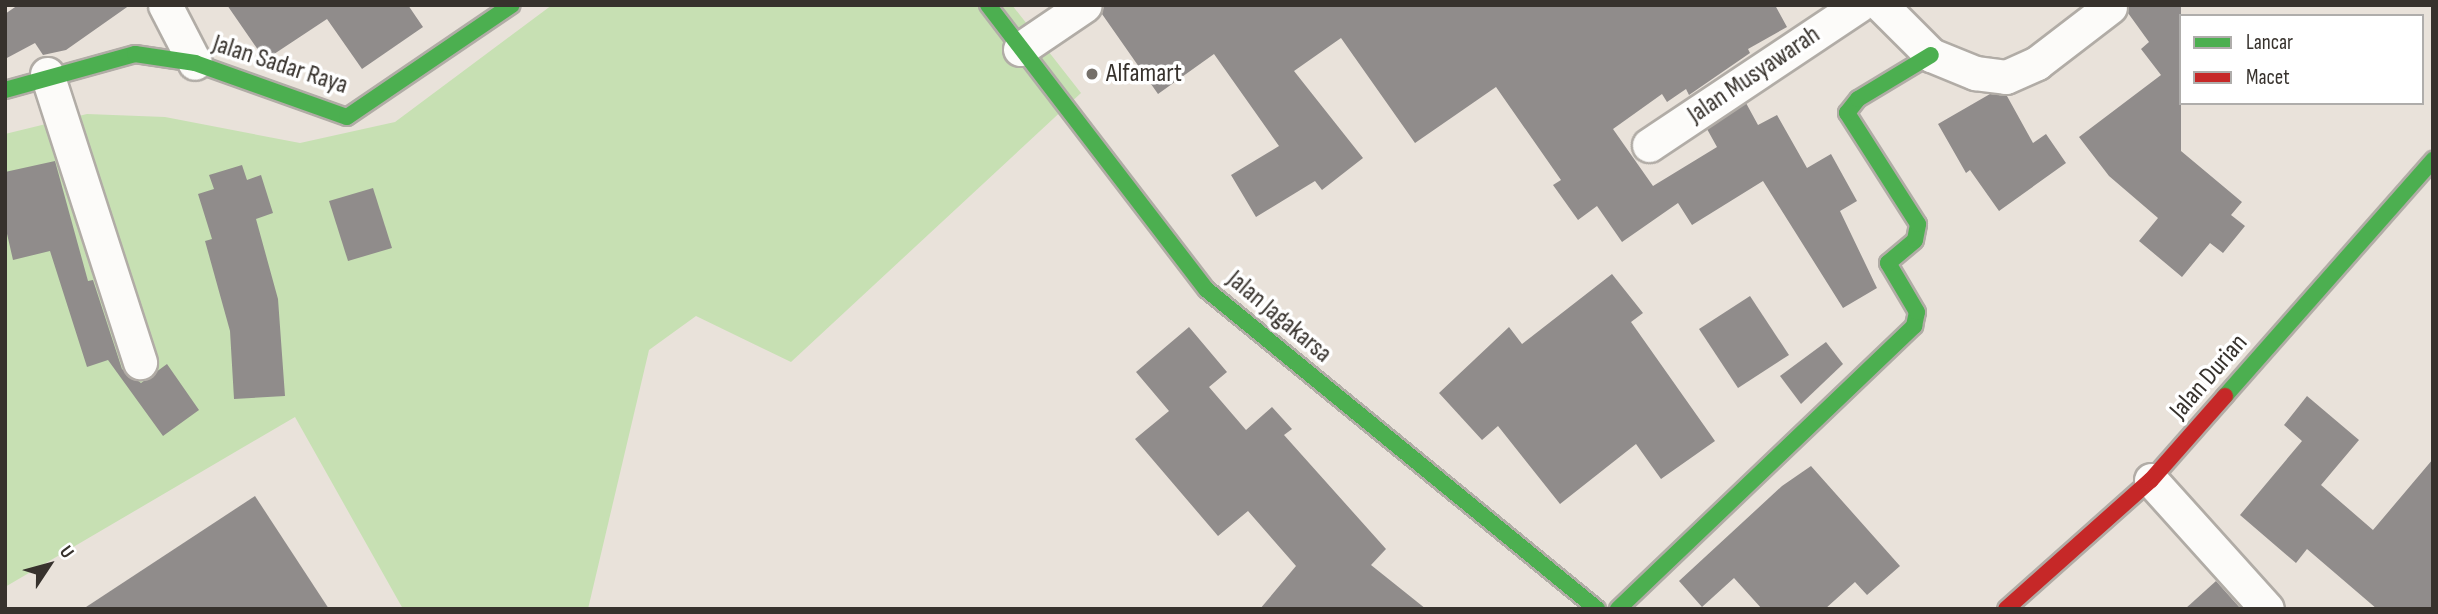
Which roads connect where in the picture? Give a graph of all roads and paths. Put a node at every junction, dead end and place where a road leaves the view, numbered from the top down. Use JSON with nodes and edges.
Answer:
{"nodes":[{"id":1,"x":165,"y":5,"type":"edge"},
{"id":2,"x":988,"y":5,"type":"edge"},
{"id":3,"x":1085,"y":5,"type":"edge"},
{"id":4,"x":1859,"y":5,"type":"edge"},
{"id":5,"x":1881,"y":5,"type":"edge"},
{"id":6,"x":507,"y":7,"type":"edge"},
{"id":7,"x":2109,"y":7,"type":"dead end"},
{"id":8,"x":127,"y":39,"type":"dead end"},
{"id":9,"x":1020,"y":49,"type":"junction"},
{"id":10,"x":189,"y":52,"type":"junction"},
{"id":11,"x":1931,"y":55,"type":"junction"},
{"id":12,"x":47,"y":74,"type":"junction"},
{"id":13,"x":5,"y":90,"type":"edge"},
{"id":14,"x":1649,"y":145,"type":"dead end"},
{"id":15,"x":2433,"y":160,"type":"edge"},
{"id":16,"x":140,"y":362,"type":"dead end"},
{"id":17,"x":2151,"y":480,"type":"junction"},
{"id":18,"x":1597,"y":609,"type":"edge"},
{"id":19,"x":1618,"y":609,"type":"edge"},
{"id":20,"x":2006,"y":609,"type":"edge"},
{"id":21,"x":2267,"y":609,"type":"edge"}],
"edges":[{"from":1,"to":10,"type":"street"},
{"from":2,"to":9,"type":"main road","name":"Jalan Jagakarsa"},
{"from":3,"to":9,"type":"street"},
{"from":4,"to":14,"type":"street","name":"Jalan Musyawarah"},
{"from":5,"to":11,"type":"street"},
{"from":6,"to":10,"type":"main road","name":"Jalan Sadar Raya"},
{"from":7,"to":11,"type":"street"},
{"from":8,"to":10,"type":"street"},
{"from":9,"to":18,"type":"main road","name":"Jalan Jagakarsa"},
{"from":10,"to":12,"type":"main road","name":"Jalan Sadar Raya"},
{"from":11,"to":19,"type":"main road"},
{"from":12,"to":13,"type":"main road","name":"Jalan Sadar Raya"},
{"from":12,"to":16,"type":"street"},
{"from":15,"to":17,"type":"main road","name":"Jalan Durian"},
{"from":17,"to":20,"type":"main road","name":"Jalan Durian"},
{"from":17,"to":21,"type":"street"}]}
